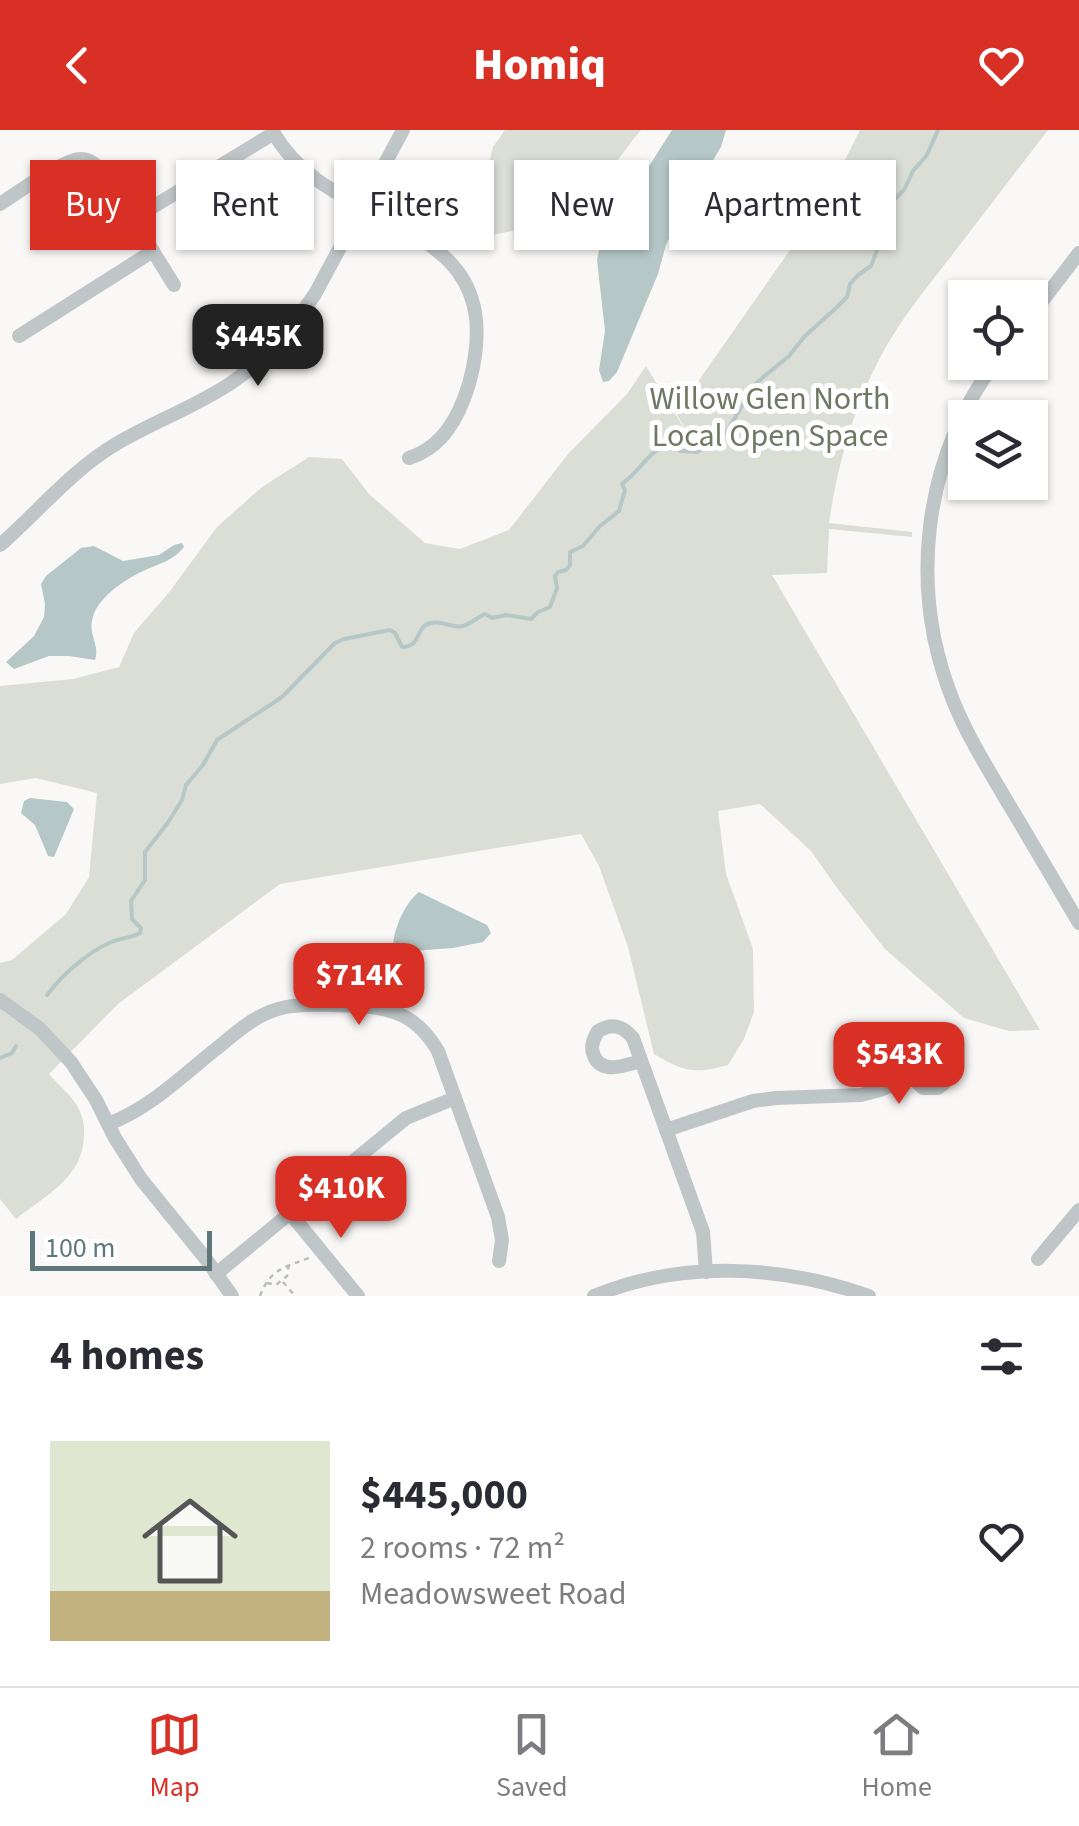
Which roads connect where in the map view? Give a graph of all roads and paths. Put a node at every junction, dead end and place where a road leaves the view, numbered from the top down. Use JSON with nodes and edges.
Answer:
{"nodes":[{"id":1,"x":403,"y":130,"type":"edge"},
{"id":2,"x":273,"y":132,"type":"edge"},
{"id":3,"x":387,"y":160,"type":"edge"},
{"id":4,"x":30,"y":185,"type":"edge"},
{"id":5,"x":334,"y":190,"type":"edge"},
{"id":6,"x":0,"y":204,"type":"edge"},
{"id":7,"x":156,"y":205,"type":"edge"},
{"id":8,"x":338,"y":250,"type":"edge"},
{"id":9,"x":434,"y":250,"type":"edge"},
{"id":10,"x":153,"y":251,"type":"joint"},
{"id":11,"x":1079,"y":253,"type":"edge"},
{"id":12,"x":174,"y":285,"type":"dead end"},
{"id":13,"x":1048,"y":293,"type":"edge"},
{"id":14,"x":19,"y":336,"type":"dead end"},
{"id":15,"x":984,"y":380,"type":"edge"},
{"id":16,"x":410,"y":458,"type":"dead end"},
{"id":17,"x":0,"y":545,"type":"edge"},
{"id":18,"x":1079,"y":923,"type":"edge"},
{"id":19,"x":0,"y":1000,"type":"edge"},
{"id":20,"x":641,"y":1061,"type":"dead end"},
{"id":21,"x":912,"y":1077,"type":"dead end"},
{"id":22,"x":455,"y":1098,"type":"junction"},
{"id":23,"x":108,"y":1124,"type":"junction"},
{"id":24,"x":666,"y":1130,"type":"junction"},
{"id":25,"x":1079,"y":1210,"type":"edge"},
{"id":26,"x":290,"y":1213,"type":"junction"},
{"id":27,"x":320,"y":1250,"type":"junction"},
{"id":28,"x":1038,"y":1259,"type":"dead end"},
{"id":29,"x":499,"y":1261,"type":"dead end"},
{"id":30,"x":289,"y":1264,"type":"junction"},
{"id":31,"x":706,"y":1272,"type":"junction"},
{"id":32,"x":216,"y":1274,"type":"junction"},
{"id":33,"x":282,"y":1280,"type":"junction"},
{"id":34,"x":265,"y":1282,"type":"junction"},
{"id":35,"x":852,"y":1293,"type":"edge"},
{"id":36,"x":232,"y":1296,"type":"edge"},
{"id":37,"x":260,"y":1296,"type":"edge"},
{"id":38,"x":295,"y":1296,"type":"edge"},
{"id":39,"x":358,"y":1296,"type":"edge"},
{"id":40,"x":594,"y":1296,"type":"edge"},
{"id":41,"x":870,"y":1296,"type":"edge"}],
"edges":[{"from":1,"to":3,"type":"street"},
{"from":2,"to":5,"type":"street"},
{"from":2,"to":7,"type":"street"},
{"from":4,"to":6,"type":"street"},
{"from":8,"to":17,"type":"street"},
{"from":9,"to":16,"type":"street"},
{"from":10,"to":12,"type":"street"},
{"from":10,"to":14,"type":"street"},
{"from":11,"to":13,"type":"street"},
{"from":15,"to":18,"type":"street"},
{"from":19,"to":23,"type":"street"},
{"from":20,"to":24,"type":"street"},
{"from":21,"to":24,"type":"street"},
{"from":22,"to":23,"type":"street"},
{"from":22,"to":26,"type":"street"},
{"from":22,"to":29,"type":"street"},
{"from":23,"to":32,"type":"street"},
{"from":24,"to":31,"type":"street"},
{"from":25,"to":28,"type":"street"},
{"from":26,"to":27,"type":"street"},
{"from":26,"to":32,"type":"street"},
{"from":27,"to":30,"type":"path"},
{"from":27,"to":39,"type":"street"},
{"from":30,"to":33,"type":"path"},
{"from":30,"to":34,"type":"path"},
{"from":31,"to":35,"type":"street"},
{"from":31,"to":40,"type":"street"},
{"from":32,"to":36,"type":"street"},
{"from":33,"to":34,"type":"path"},
{"from":33,"to":38,"type":"path"},
{"from":34,"to":37,"type":"path"},
{"from":35,"to":41,"type":"street"}]}
